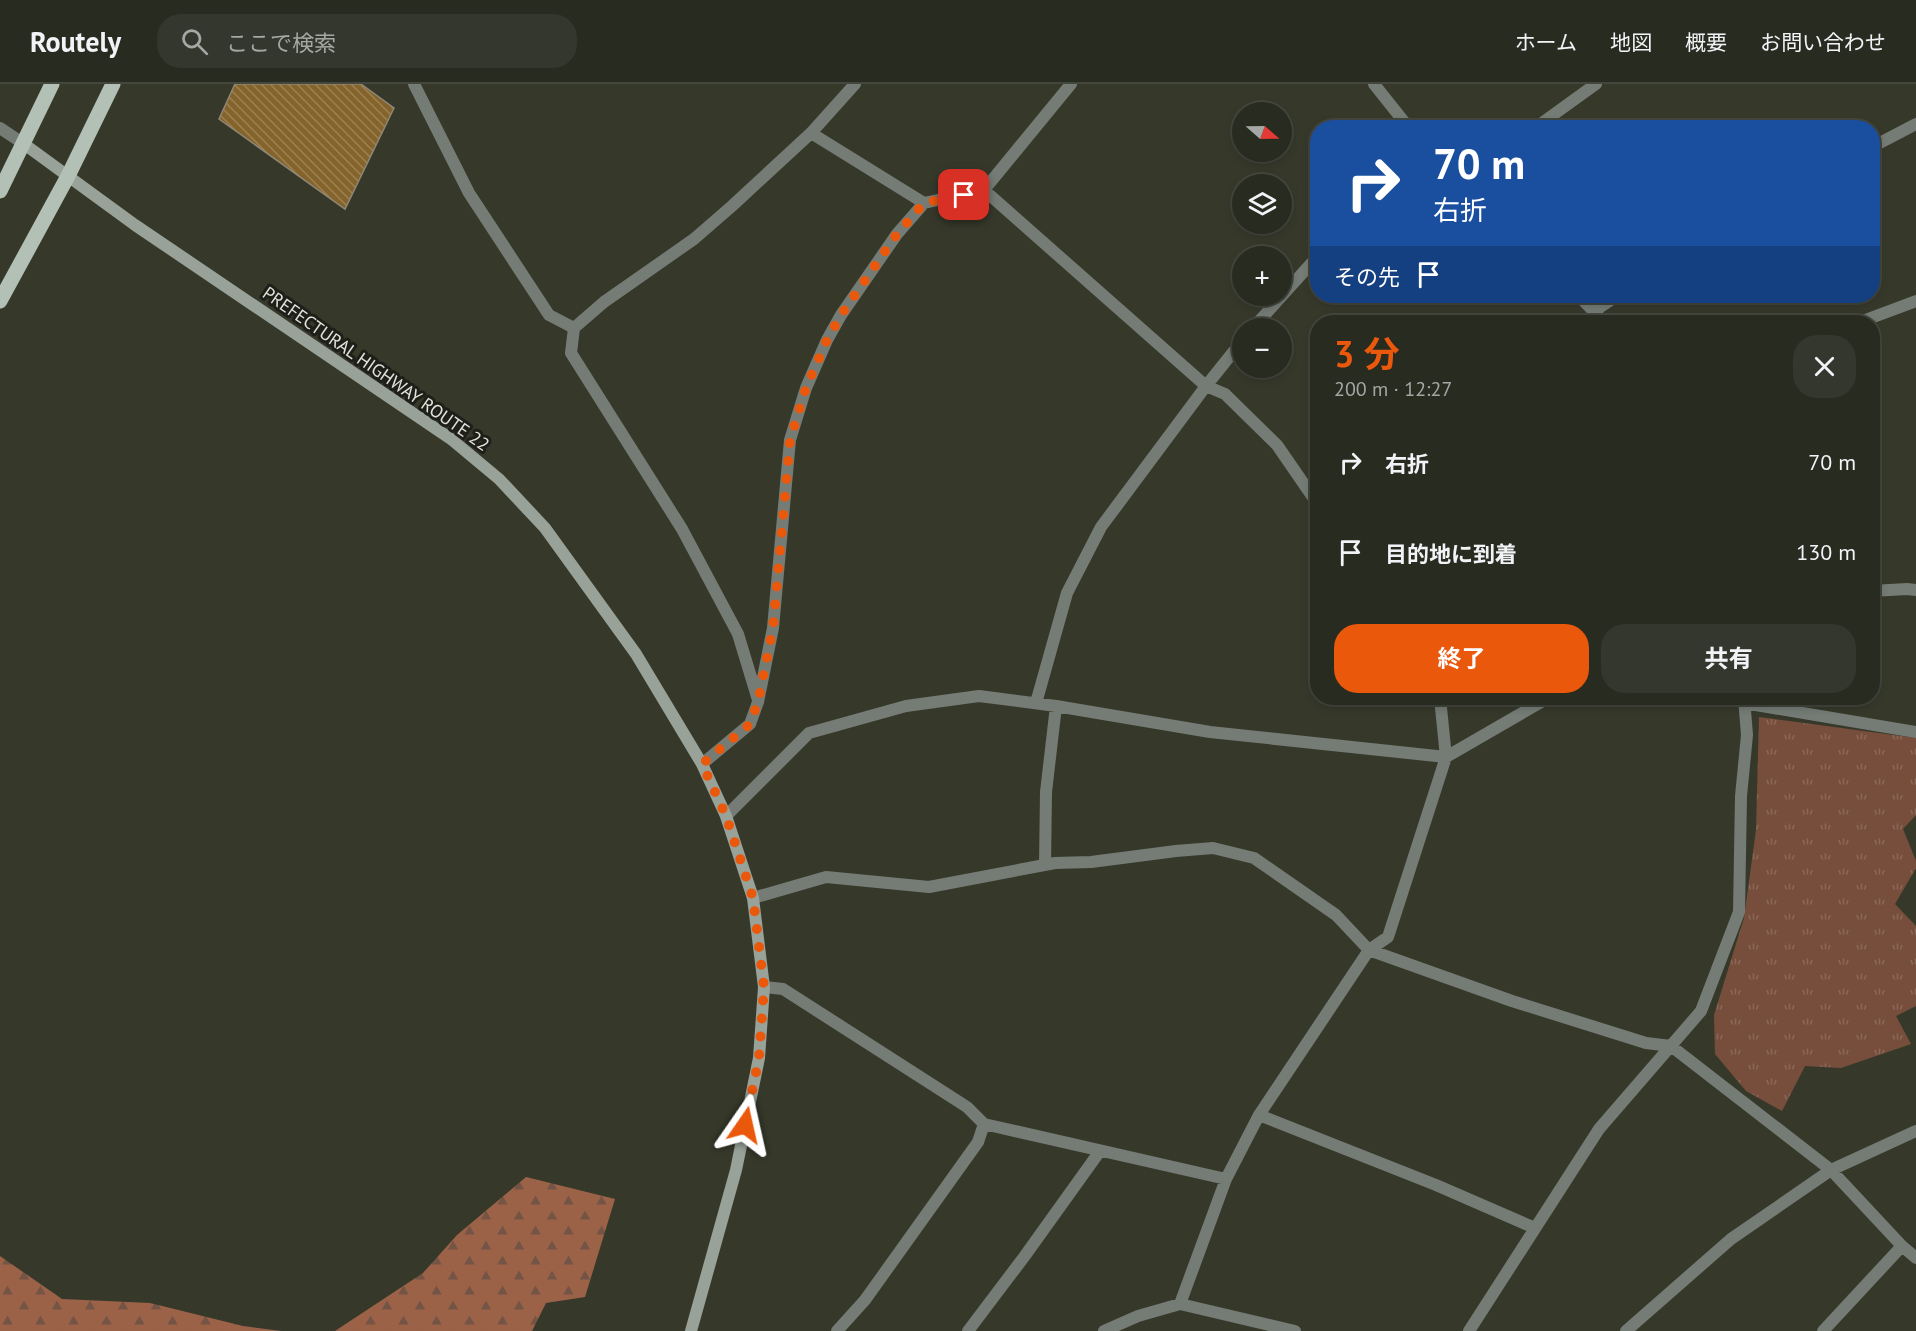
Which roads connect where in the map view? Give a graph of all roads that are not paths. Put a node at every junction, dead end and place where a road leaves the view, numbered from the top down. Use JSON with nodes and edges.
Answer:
{"nodes":[{"id":1,"x":52,"y":84,"type":"edge"},
{"id":2,"x":113,"y":84,"type":"edge"},
{"id":3,"x":414,"y":84,"type":"edge"},
{"id":4,"x":855,"y":84,"type":"edge"},
{"id":5,"x":1071,"y":84,"type":"edge"},
{"id":6,"x":1374,"y":84,"type":"edge"},
{"id":7,"x":1596,"y":84,"type":"edge"},
{"id":8,"x":1403,"y":120,"type":"edge"},
{"id":9,"x":1546,"y":120,"type":"edge"},
{"id":10,"x":1916,"y":124,"type":"edge"},
{"id":11,"x":0,"y":128,"type":"edge"},
{"id":12,"x":811,"y":133,"type":"junction"},
{"id":13,"x":1880,"y":143,"type":"edge"},
{"id":14,"x":24,"y":144,"type":"junction"},
{"id":15,"x":68,"y":176,"type":"junction"},
{"id":16,"x":984,"y":190,"type":"junction"},
{"id":17,"x":0,"y":191,"type":"edge"},
{"id":18,"x":924,"y":203,"type":"junction"},
{"id":19,"x":1310,"y":265,"type":"edge"},
{"id":20,"x":0,"y":301,"type":"edge"},
{"id":21,"x":1916,"y":301,"type":"edge"},
{"id":22,"x":1586,"y":303,"type":"edge"},
{"id":23,"x":1606,"y":303,"type":"edge"},
{"id":24,"x":1594,"y":311,"type":"junction"},
{"id":25,"x":1598,"y":315,"type":"edge"},
{"id":26,"x":1879,"y":315,"type":"edge"},
{"id":27,"x":1261,"y":318,"type":"edge"},
{"id":28,"x":574,"y":328,"type":"junction"},
{"id":29,"x":1232,"y":354,"type":"edge"},
{"id":30,"x":1206,"y":386,"type":"junction"},
{"id":31,"x":1310,"y":493,"type":"edge"},
{"id":32,"x":1916,"y":590,"type":"edge"},
{"id":33,"x":1880,"y":591,"type":"edge"},
{"id":34,"x":758,"y":702,"type":"junction"},
{"id":35,"x":1036,"y":703,"type":"junction"},
{"id":36,"x":1441,"y":705,"type":"edge"},
{"id":37,"x":1536,"y":705,"type":"edge"},
{"id":38,"x":1744,"y":705,"type":"edge"},
{"id":39,"x":1771,"y":705,"type":"edge"},
{"id":40,"x":1056,"y":706,"type":"junction"},
{"id":41,"x":1916,"y":732,"type":"edge"},
{"id":42,"x":1446,"y":757,"type":"junction"},
{"id":43,"x":702,"y":764,"type":"junction"},
{"id":44,"x":726,"y":816,"type":"junction"},
{"id":45,"x":1045,"y":865,"type":"junction"},
{"id":46,"x":753,"y":898,"type":"junction"},
{"id":47,"x":1369,"y":950,"type":"junction"},
{"id":48,"x":764,"y":987,"type":"junction"},
{"id":49,"x":1671,"y":1046,"type":"junction"},
{"id":50,"x":1259,"y":1115,"type":"junction"},
{"id":51,"x":984,"y":1124,"type":"junction"},
{"id":52,"x":1916,"y":1131,"type":"edge"},
{"id":53,"x":1100,"y":1151,"type":"junction"},
{"id":54,"x":1831,"y":1170,"type":"junction"},
{"id":55,"x":1226,"y":1179,"type":"junction"},
{"id":56,"x":1535,"y":1228,"type":"junction"},
{"id":57,"x":1902,"y":1246,"type":"junction"},
{"id":58,"x":1916,"y":1257,"type":"edge"},
{"id":59,"x":1180,"y":1304,"type":"junction"},
{"id":60,"x":691,"y":1331,"type":"edge"},
{"id":61,"x":837,"y":1331,"type":"edge"},
{"id":62,"x":968,"y":1331,"type":"edge"},
{"id":63,"x":1104,"y":1331,"type":"edge"},
{"id":64,"x":1295,"y":1331,"type":"edge"},
{"id":65,"x":1468,"y":1331,"type":"edge"},
{"id":66,"x":1626,"y":1331,"type":"edge"},
{"id":67,"x":1823,"y":1331,"type":"edge"}],
"edges":[{"from":1,"to":14,"type":"main road"},
{"from":2,"to":15,"type":"main road"},
{"from":3,"to":28,"type":"street"},
{"from":4,"to":12,"type":"street"},
{"from":5,"to":16,"type":"street"},
{"from":6,"to":8,"type":"street"},
{"from":7,"to":9,"type":"street"},
{"from":10,"to":13,"type":"street"},
{"from":11,"to":14,"type":"street"},
{"from":12,"to":18,"type":"street"},
{"from":12,"to":28,"type":"street"},
{"from":14,"to":15,"type":"main road","name":"PREFECTURAL HIGHWAY ROUTE 22"},
{"from":14,"to":17,"type":"main road"},
{"from":15,"to":20,"type":"main road"},
{"from":15,"to":43,"type":"main road","name":"PREFECTURAL HIGHWAY ROUTE 22"},
{"from":16,"to":18,"type":"street"},
{"from":16,"to":30,"type":"street"},
{"from":18,"to":34,"type":"street"},
{"from":19,"to":27,"type":"street"},
{"from":21,"to":26,"type":"street"},
{"from":22,"to":24,"type":"street"},
{"from":23,"to":24,"type":"street"},
{"from":24,"to":25,"type":"street"},
{"from":28,"to":34,"type":"street"},
{"from":29,"to":30,"type":"street"},
{"from":30,"to":31,"type":"street"},
{"from":30,"to":35,"type":"street"},
{"from":32,"to":33,"type":"street"},
{"from":34,"to":43,"type":"street"},
{"from":35,"to":40,"type":"street"},
{"from":35,"to":44,"type":"street"},
{"from":36,"to":42,"type":"street"},
{"from":37,"to":42,"type":"street"},
{"from":38,"to":49,"type":"street"},
{"from":39,"to":41,"type":"street"},
{"from":40,"to":42,"type":"street"},
{"from":40,"to":45,"type":"street"},
{"from":42,"to":47,"type":"street"},
{"from":43,"to":44,"type":"main road","name":"PREFECTURAL HIGHWAY ROUTE 22"},
{"from":44,"to":46,"type":"main road","name":"PREFECTURAL HIGHWAY ROUTE 22"},
{"from":45,"to":46,"type":"street"},
{"from":45,"to":47,"type":"street"},
{"from":46,"to":48,"type":"main road","name":"PREFECTURAL HIGHWAY ROUTE 22"},
{"from":47,"to":49,"type":"street"},
{"from":47,"to":50,"type":"street"},
{"from":48,"to":51,"type":"street"},
{"from":48,"to":60,"type":"main road","name":"PREFECTURAL HIGHWAY ROUTE 22"},
{"from":49,"to":54,"type":"street"},
{"from":49,"to":56,"type":"street"},
{"from":50,"to":55,"type":"street"},
{"from":50,"to":56,"type":"street"},
{"from":51,"to":53,"type":"street"},
{"from":51,"to":61,"type":"street"},
{"from":52,"to":54,"type":"street"},
{"from":53,"to":55,"type":"street"},
{"from":53,"to":62,"type":"street"},
{"from":54,"to":57,"type":"street"},
{"from":54,"to":66,"type":"street"},
{"from":55,"to":59,"type":"street"},
{"from":56,"to":65,"type":"street"},
{"from":57,"to":58,"type":"street"},
{"from":57,"to":67,"type":"street"},
{"from":59,"to":63,"type":"street"},
{"from":59,"to":64,"type":"street"}]}
